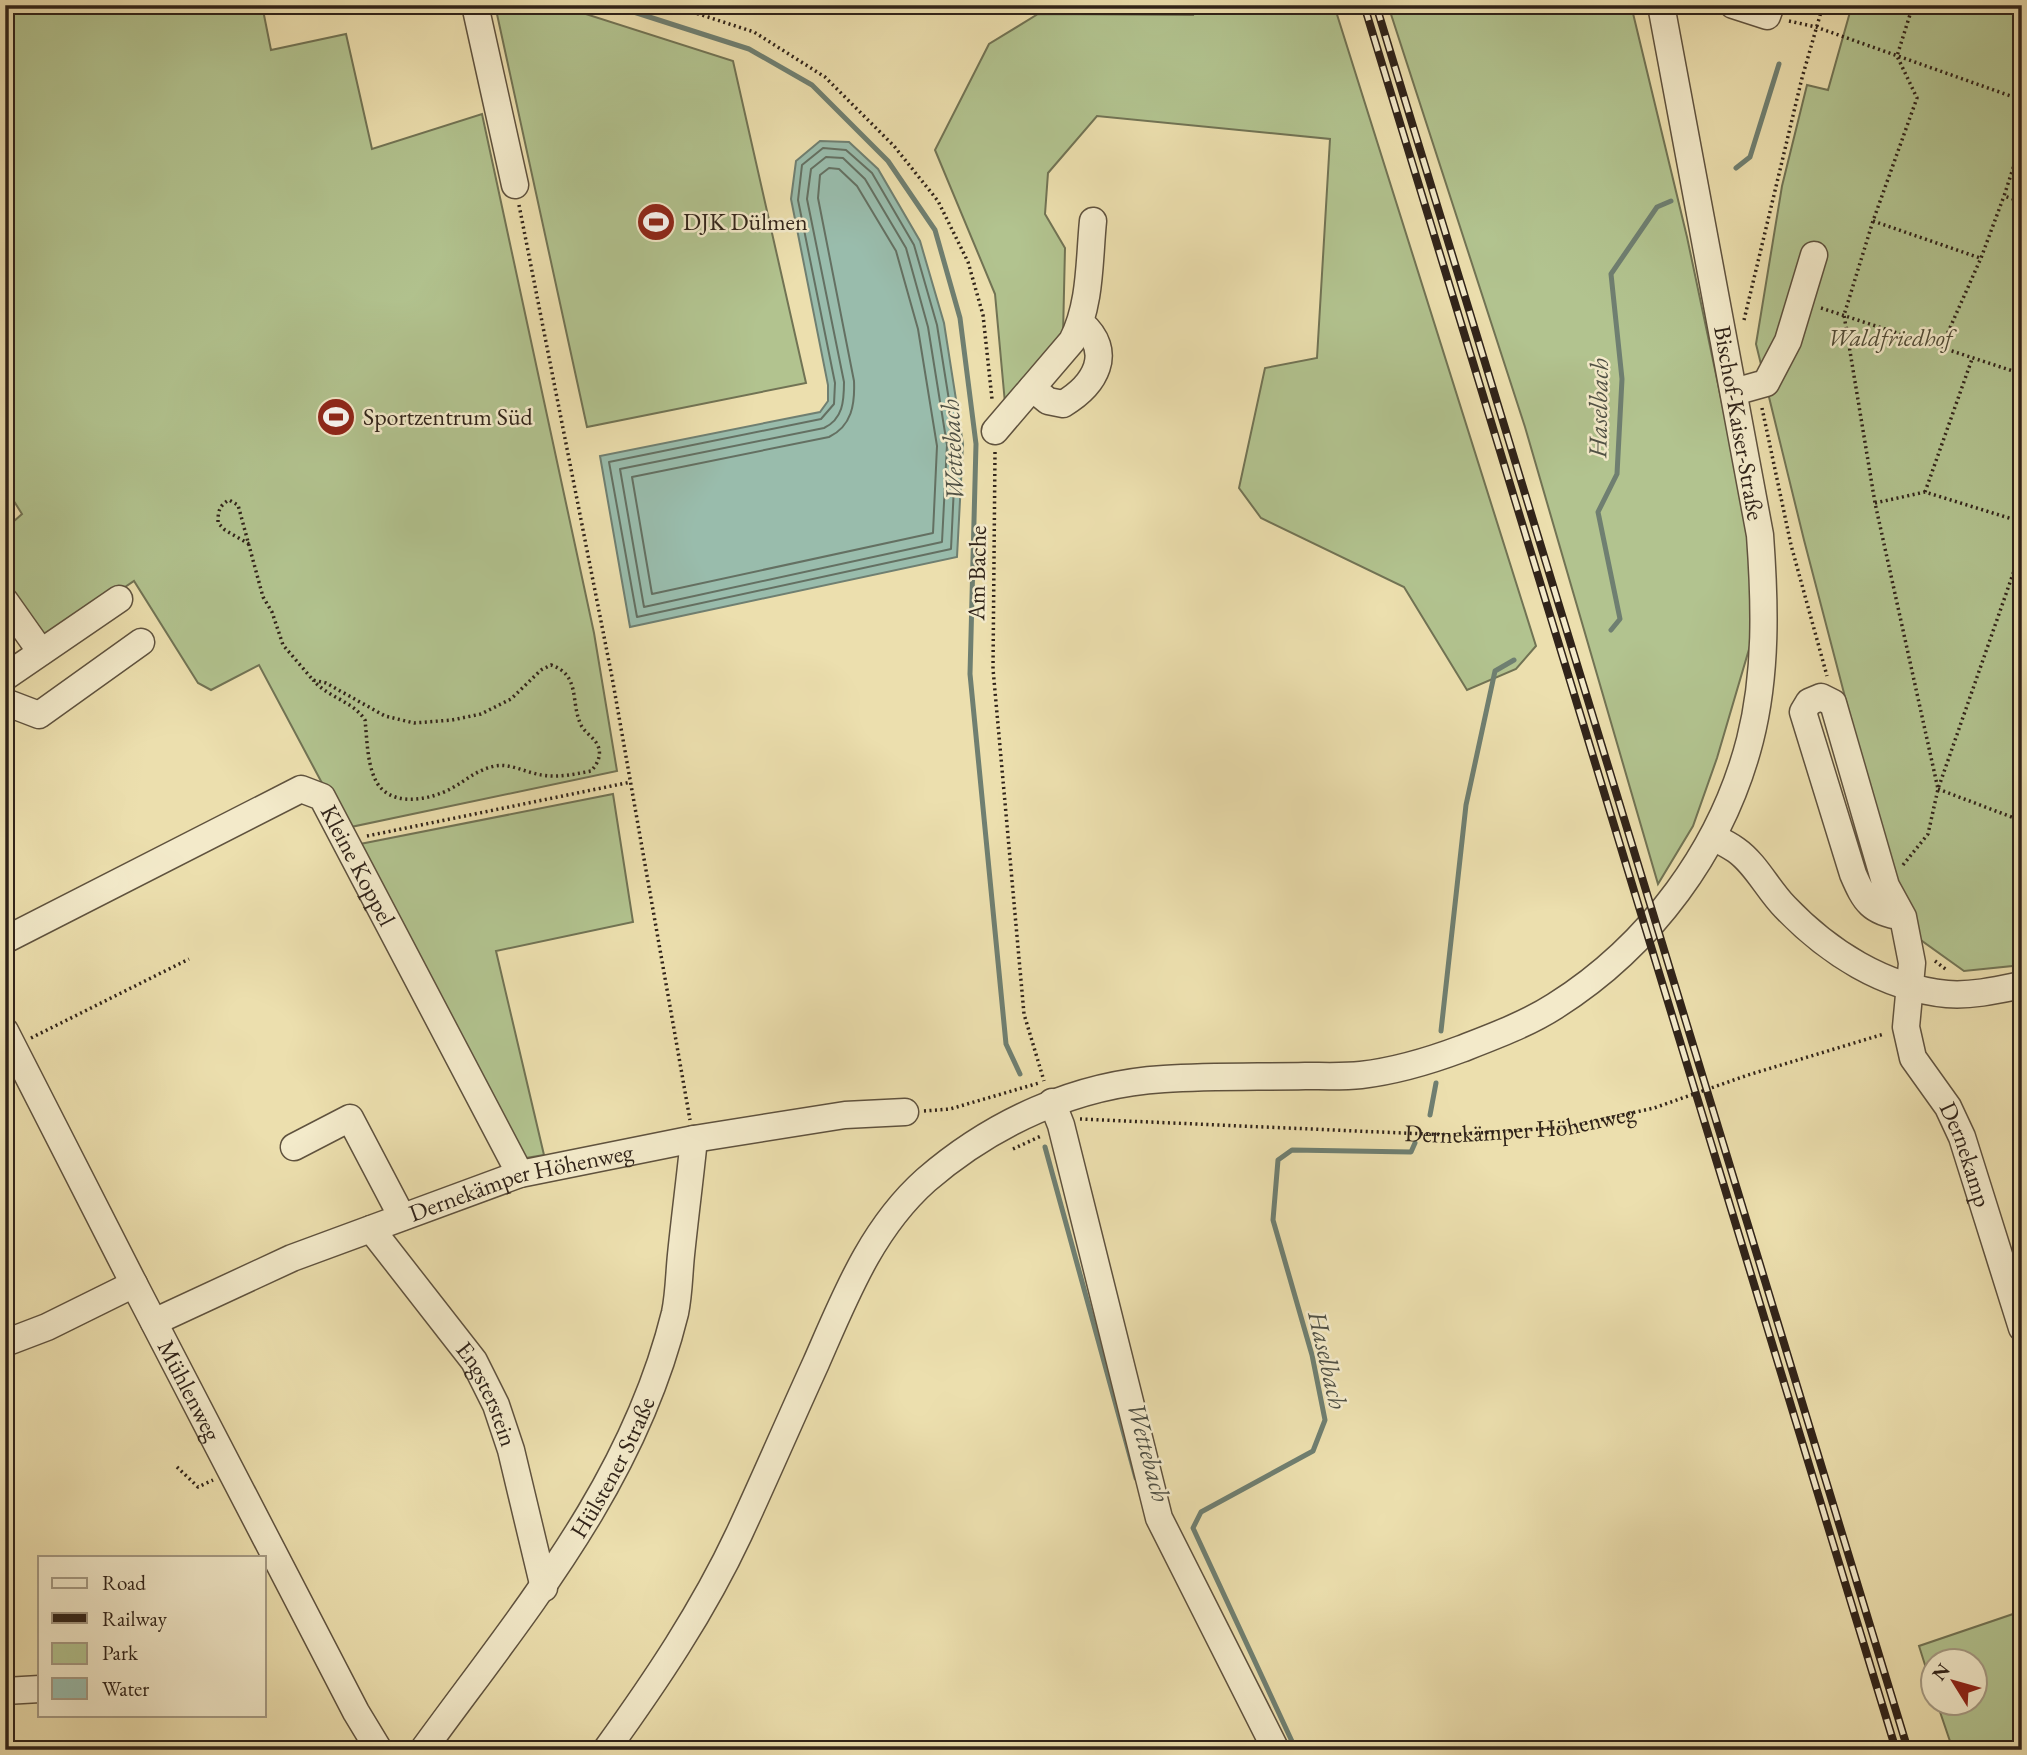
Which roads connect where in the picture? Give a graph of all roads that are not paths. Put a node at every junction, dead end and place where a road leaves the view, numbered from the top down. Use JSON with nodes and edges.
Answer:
{"nodes":[{"id":1,"x":475,"y":5,"type":"edge"},
{"id":2,"x":1661,"y":5,"type":"edge"},
{"id":3,"x":1733,"y":5,"type":"edge"},
{"id":4,"x":1769,"y":10,"type":"edge"},
{"id":5,"x":515,"y":185,"type":"road end"},
{"id":6,"x":1093,"y":221,"type":"dead end"},
{"id":7,"x":1814,"y":256,"type":"dead end"},
{"id":8,"x":1081,"y":323,"type":"junction"},
{"id":9,"x":1032,"y":388,"type":"junction"},
{"id":10,"x":1746,"y":389,"type":"junction"},
{"id":11,"x":995,"y":431,"type":"road end"},
{"id":12,"x":120,"y":599,"type":"dead end"},
{"id":13,"x":5,"y":601,"type":"edge"},
{"id":14,"x":141,"y":642,"type":"dead end"},
{"id":15,"x":41,"y":652,"type":"junction"},
{"id":16,"x":5,"y":677,"type":"edge"},
{"id":17,"x":5,"y":702,"type":"edge"},
{"id":18,"x":1713,"y":837,"type":"junction"},
{"id":19,"x":1903,"y":917,"type":"junction"},
{"id":20,"x":5,"y":940,"type":"edge"},
{"id":21,"x":2022,"y":985,"type":"edge"},
{"id":22,"x":1909,"y":988,"type":"junction"},
{"id":23,"x":9,"y":1039,"type":"edge"},
{"id":24,"x":1052,"y":1103,"type":"junction"},
{"id":25,"x":905,"y":1112,"type":"dead end"},
{"id":26,"x":694,"y":1139,"type":"junction"},
{"id":27,"x":294,"y":1147,"type":"dead end"},
{"id":28,"x":520,"y":1174,"type":"junction"},
{"id":29,"x":402,"y":1217,"type":"junction"},
{"id":30,"x":371,"y":1229,"type":"junction"},
{"id":31,"x":134,"y":1284,"type":"junction"},
{"id":32,"x":154,"y":1322,"type":"junction"},
{"id":33,"x":2022,"y":1328,"type":"edge"},
{"id":34,"x":5,"y":1343,"type":"edge"},
{"id":35,"x":264,"y":1556,"type":"edge"},
{"id":36,"x":266,"y":1560,"type":"edge"},
{"id":37,"x":276,"y":1584,"type":"edge"},
{"id":38,"x":544,"y":1588,"type":"junction"},
{"id":39,"x":38,"y":1689,"type":"edge"},
{"id":40,"x":5,"y":1692,"type":"edge"},
{"id":41,"x":379,"y":1750,"type":"edge"},
{"id":42,"x":422,"y":1750,"type":"edge"},
{"id":43,"x":606,"y":1750,"type":"edge"},
{"id":44,"x":1276,"y":1750,"type":"edge"}],
"edges":[{"from":1,"to":5,"type":"street"},
{"from":2,"to":10,"type":"street","name":"Bischof-Kaiser-Straße"},
{"from":3,"to":4,"type":"street"},
{"from":6,"to":8,"type":"street"},
{"from":7,"to":10,"type":"street"},
{"from":8,"to":9,"type":"street"},
{"from":8,"to":9,"type":"street"},
{"from":9,"to":11,"type":"street"},
{"from":10,"to":18,"type":"street","name":"Bischof-Kaiser-Straße"},
{"from":12,"to":15,"type":"street"},
{"from":13,"to":15,"type":"street"},
{"from":14,"to":17,"type":"street"},
{"from":15,"to":16,"type":"street"},
{"from":18,"to":22,"type":"street"},
{"from":18,"to":24,"type":"street","name":"Bischof-Kaiser-Straße"},
{"from":19,"to":19,"type":"street"},
{"from":19,"to":22,"type":"street"},
{"from":20,"to":28,"type":"street","name":"Kleine Koppel"},
{"from":21,"to":22,"type":"street"},
{"from":22,"to":33,"type":"street","name":"Dernekamp"},
{"from":23,"to":31,"type":"street","name":"Mühlenweg"},
{"from":24,"to":43,"type":"street","name":"Bischof-Kaiser-Straße"},
{"from":24,"to":44,"type":"street"},
{"from":25,"to":26,"type":"street","name":"Dernekämper Höhenweg"},
{"from":26,"to":28,"type":"street","name":"Dernekämper Höhenweg"},
{"from":26,"to":38,"type":"street","name":"Hülstener Straße"},
{"from":27,"to":29,"type":"street"},
{"from":28,"to":29,"type":"street","name":"Dernekämper Höhenweg"},
{"from":29,"to":30,"type":"street","name":"Dernekämper Höhenweg"},
{"from":30,"to":32,"type":"street","name":"Dernekämper Höhenweg"},
{"from":30,"to":38,"type":"street","name":"Engsterstein"},
{"from":31,"to":32,"type":"street","name":"Mühlenweg"},
{"from":31,"to":34,"type":"street"},
{"from":32,"to":35,"type":"street","name":"Mühlenweg"},
{"from":36,"to":37,"type":"street","name":"Mühlenweg"},
{"from":37,"to":41,"type":"street","name":"Mühlenweg"},
{"from":38,"to":42,"type":"street","name":"Hülstener Straße"},
{"from":39,"to":40,"type":"street"}]}
